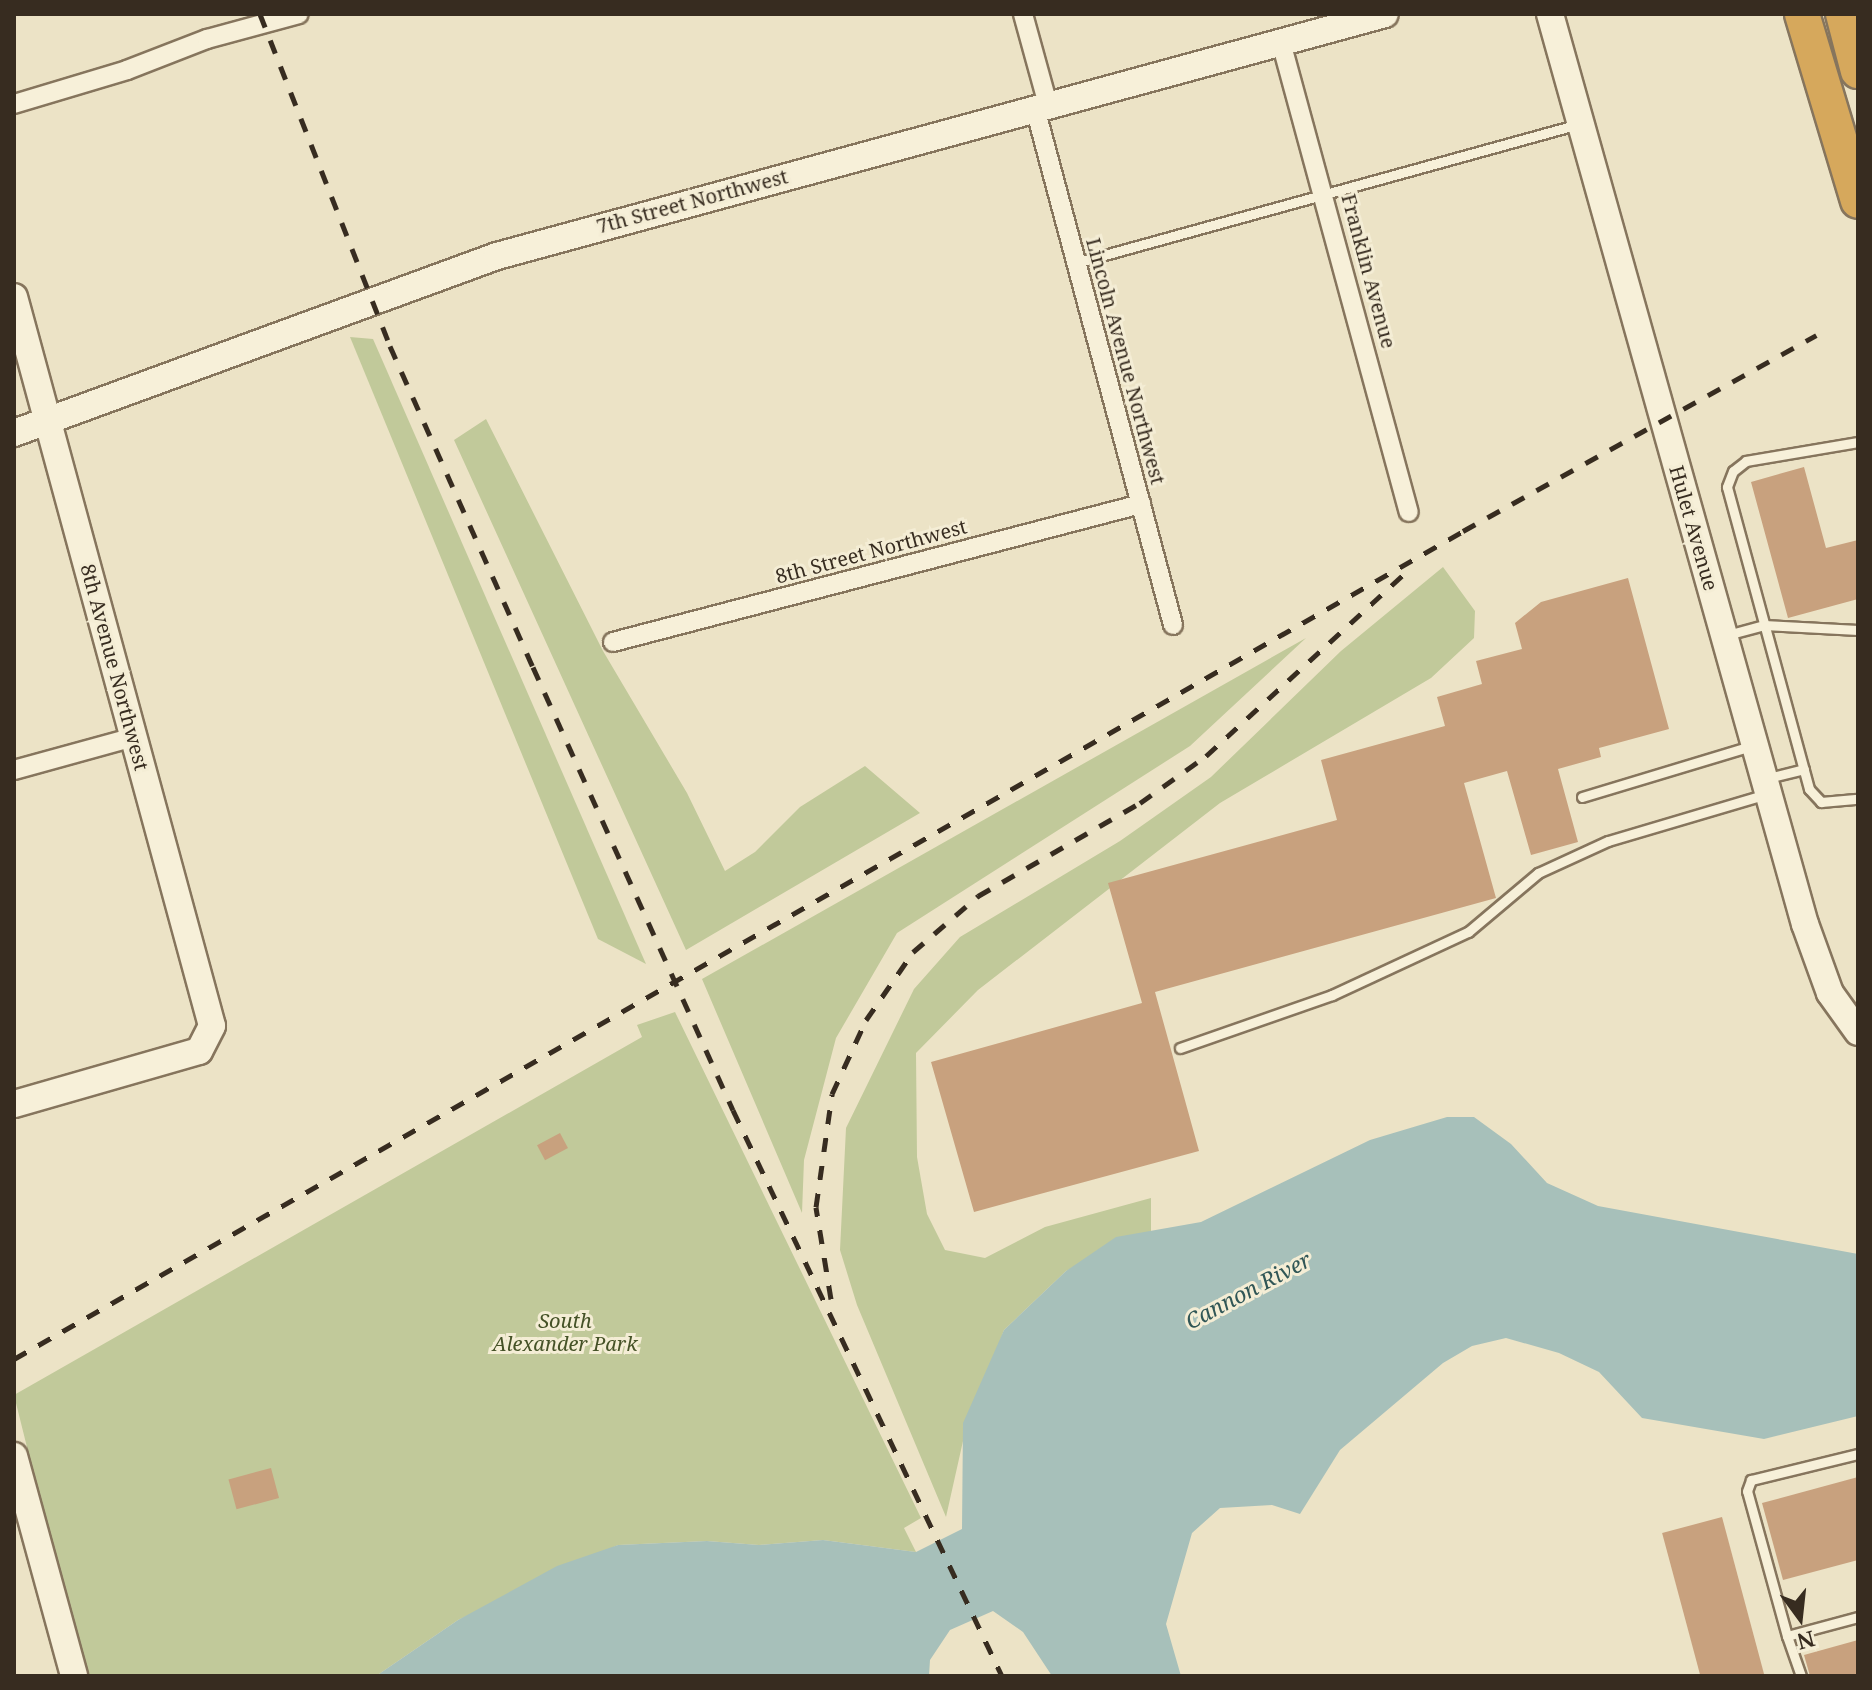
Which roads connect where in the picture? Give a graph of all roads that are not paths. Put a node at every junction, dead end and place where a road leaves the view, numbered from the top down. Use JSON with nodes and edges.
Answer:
{"nodes":[{"id":1,"x":299,"y":14,"type":"edge"},
{"id":2,"x":1023,"y":14,"type":"edge"},
{"id":3,"x":1385,"y":14,"type":"edge"},
{"id":4,"x":1550,"y":14,"type":"edge"},
{"id":5,"x":1802,"y":14,"type":"edge"},
{"id":6,"x":1843,"y":14,"type":"edge"},
{"id":7,"x":1281,"y":42,"type":"junction"},
{"id":8,"x":1858,"y":71,"type":"edge"},
{"id":9,"x":14,"y":104,"type":"edge"},
{"id":10,"x":1041,"y":107,"type":"junction"},
{"id":11,"x":1579,"y":124,"type":"junction"},
{"id":12,"x":1327,"y":196,"type":"junction"},
{"id":13,"x":1858,"y":201,"type":"edge"},
{"id":14,"x":1079,"y":262,"type":"junction"},
{"id":15,"x":14,"y":297,"type":"edge"},
{"id":16,"x":48,"y":421,"type":"junction"},
{"id":17,"x":14,"y":433,"type":"edge"},
{"id":18,"x":1858,"y":442,"type":"edge"},
{"id":19,"x":1141,"y":504,"type":"junction"},
{"id":20,"x":1409,"y":512,"type":"dead end"},
{"id":21,"x":1173,"y":625,"type":"dead end"},
{"id":22,"x":1764,"y":625,"type":"junction"},
{"id":23,"x":1858,"y":630,"type":"edge"},
{"id":24,"x":1724,"y":636,"type":"junction"},
{"id":25,"x":613,"y":642,"type":"dead end"},
{"id":26,"x":134,"y":737,"type":"junction"},
{"id":27,"x":1755,"y":745,"type":"junction"},
{"id":28,"x":1804,"y":769,"type":"junction"},
{"id":29,"x":14,"y":770,"type":"edge"},
{"id":30,"x":1766,"y":787,"type":"junction"},
{"id":31,"x":1582,"y":797,"type":"dead end"},
{"id":32,"x":1858,"y":799,"type":"edge"},
{"id":33,"x":1858,"y":1032,"type":"edge"},
{"id":34,"x":1180,"y":1048,"type":"dead end"},
{"id":35,"x":14,"y":1104,"type":"edge"},
{"id":36,"x":1858,"y":1454,"type":"edge"},
{"id":37,"x":14,"y":1456,"type":"edge"},
{"id":38,"x":1858,"y":1617,"type":"edge"},
{"id":39,"x":1787,"y":1636,"type":"junction"},
{"id":40,"x":74,"y":1676,"type":"edge"},
{"id":41,"x":1801,"y":1676,"type":"edge"}],
"edges":[{"from":1,"to":9,"type":"street"},
{"from":2,"to":10,"type":"street","name":"Lincoln Avenue Northwest"},
{"from":3,"to":7,"type":"street","name":"7th Street Northwest"},
{"from":4,"to":11,"type":"street","name":"Hulet Avenue"},
{"from":5,"to":13,"type":"highway"},
{"from":6,"to":8,"type":"highway"},
{"from":7,"to":10,"type":"street","name":"7th Street Northwest"},
{"from":7,"to":12,"type":"street","name":"Franklin Avenue"},
{"from":10,"to":14,"type":"street","name":"Lincoln Avenue Northwest"},
{"from":10,"to":16,"type":"street","name":"7th Street Northwest"},
{"from":11,"to":12,"type":"lane"},
{"from":11,"to":24,"type":"street","name":"Hulet Avenue"},
{"from":12,"to":14,"type":"lane"},
{"from":12,"to":20,"type":"street","name":"Franklin Avenue"},
{"from":14,"to":19,"type":"street","name":"Lincoln Avenue Northwest"},
{"from":15,"to":16,"type":"street","name":"8th Avenue Northwest"},
{"from":16,"to":17,"type":"street","name":"7th Street Northwest"},
{"from":16,"to":26,"type":"street","name":"8th Avenue Northwest"},
{"from":18,"to":22,"type":"lane"},
{"from":19,"to":21,"type":"street","name":"Lincoln Avenue Northwest"},
{"from":19,"to":25,"type":"street","name":"8th Street Northwest"},
{"from":22,"to":23,"type":"lane"},
{"from":22,"to":24,"type":"lane"},
{"from":22,"to":28,"type":"lane"},
{"from":24,"to":27,"type":"street","name":"Hulet Avenue"},
{"from":26,"to":29,"type":"street"},
{"from":26,"to":35,"type":"street","name":"8th Avenue Northwest"},
{"from":27,"to":30,"type":"street","name":"Hulet Avenue"},
{"from":27,"to":31,"type":"lane"},
{"from":28,"to":30,"type":"lane"},
{"from":28,"to":32,"type":"lane"},
{"from":30,"to":33,"type":"street","name":"Hulet Avenue"},
{"from":30,"to":34,"type":"lane"},
{"from":36,"to":39,"type":"lane"},
{"from":37,"to":40,"type":"street"},
{"from":38,"to":39,"type":"lane"},
{"from":39,"to":41,"type":"lane"}]}
